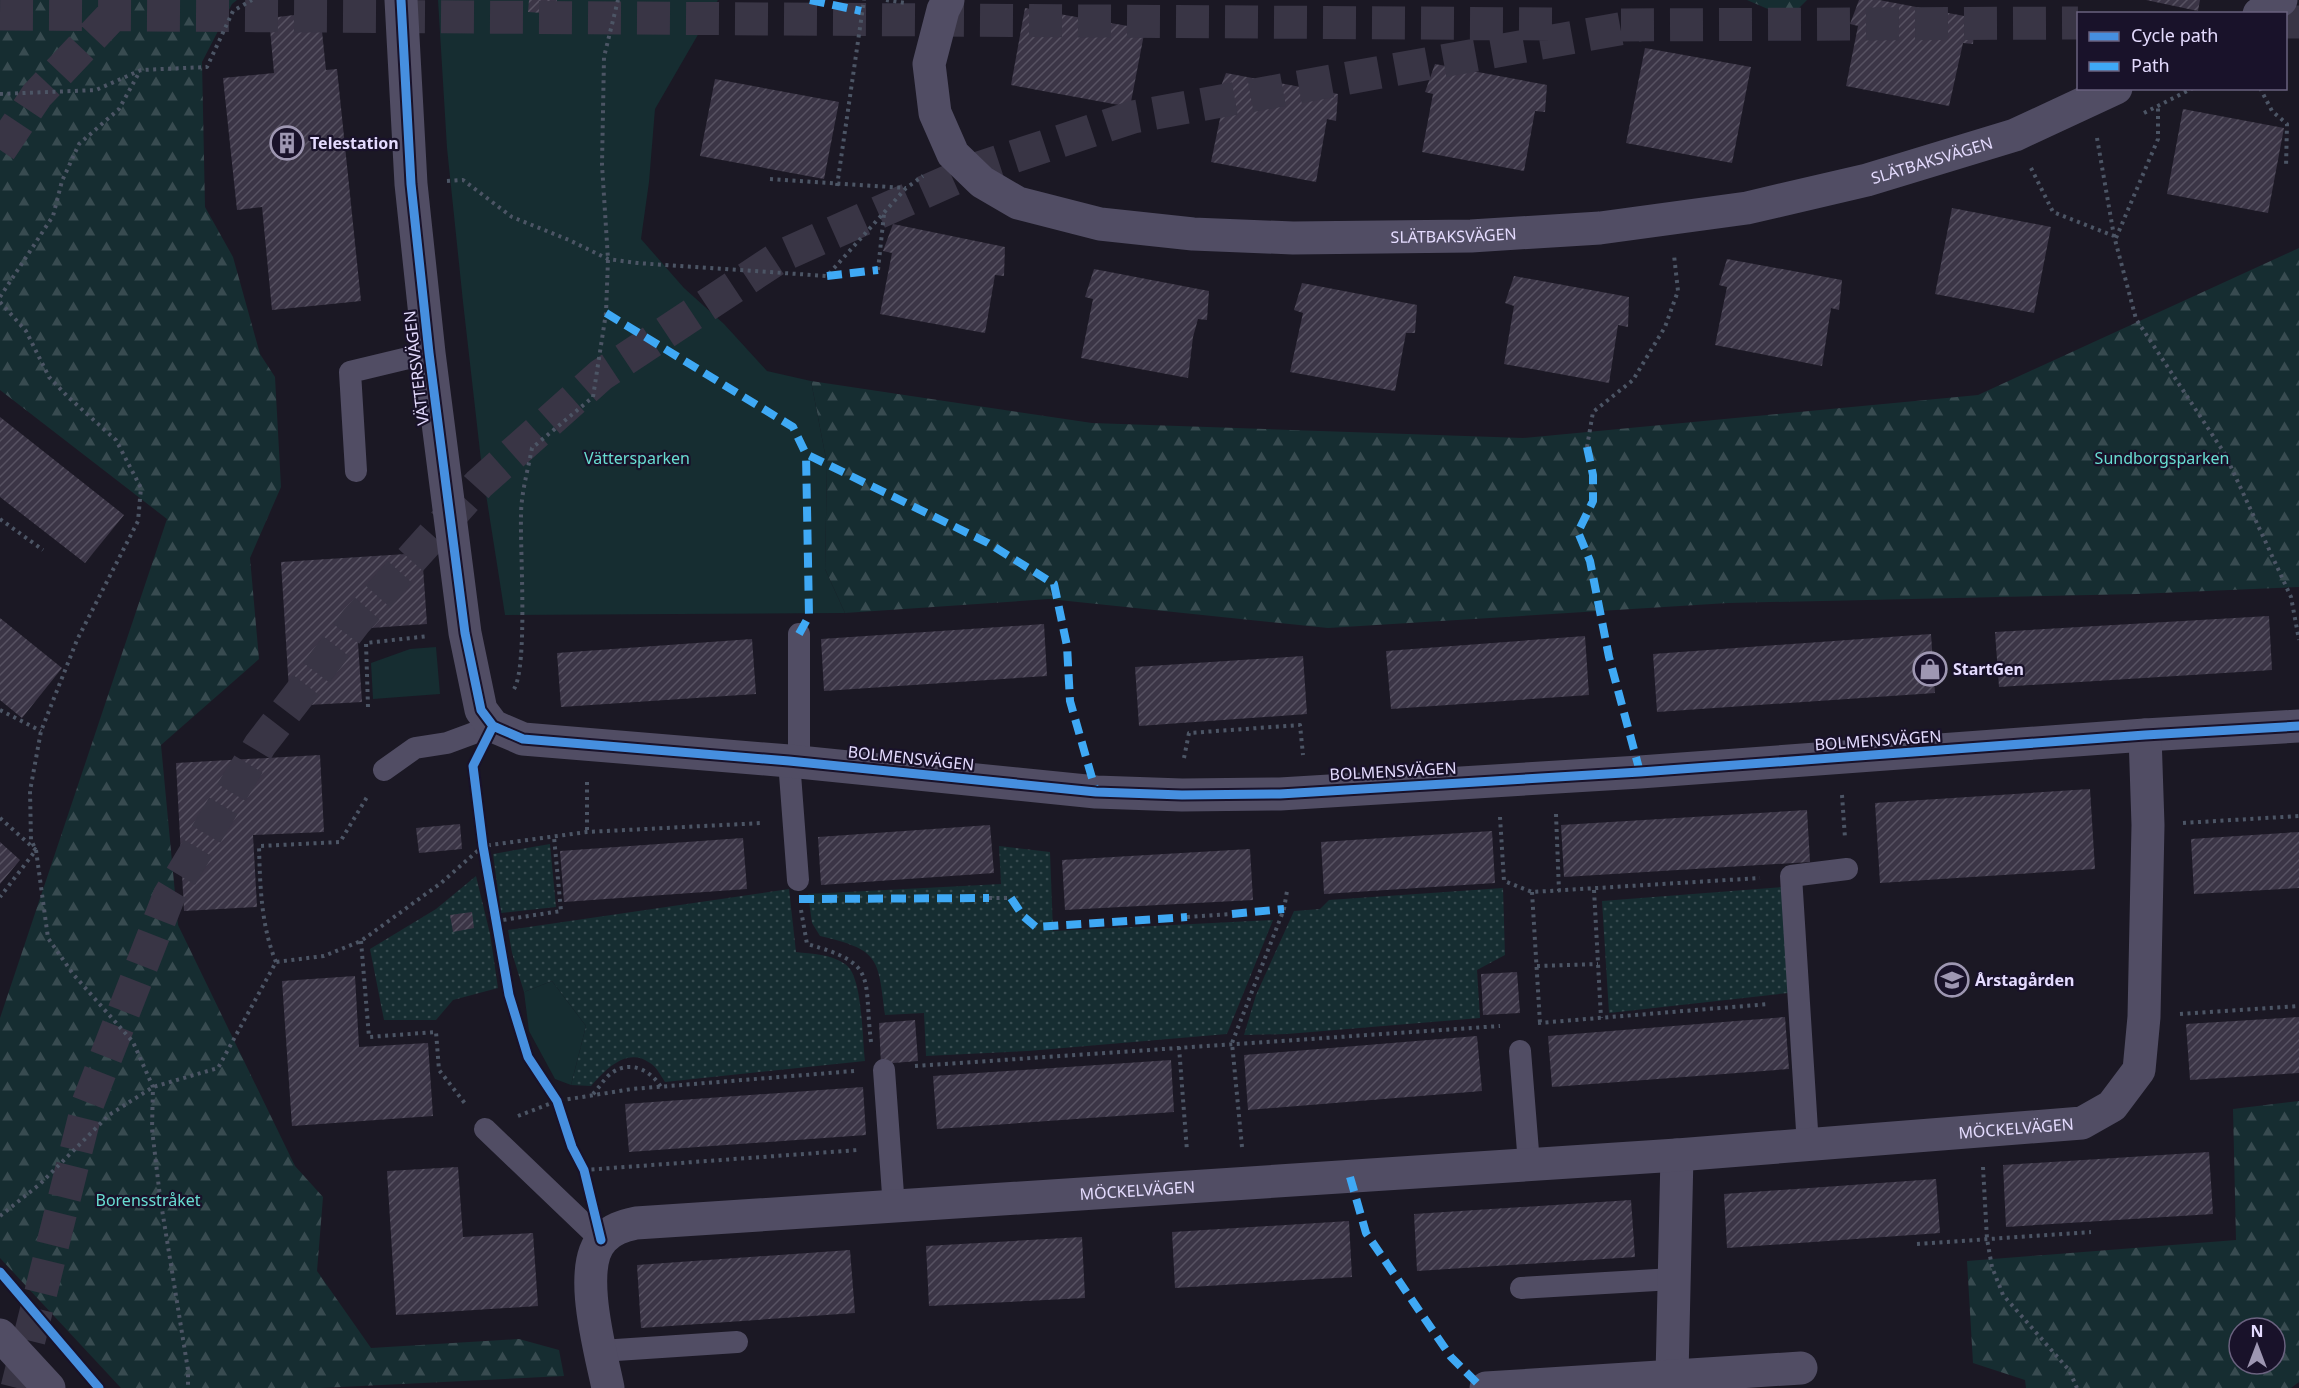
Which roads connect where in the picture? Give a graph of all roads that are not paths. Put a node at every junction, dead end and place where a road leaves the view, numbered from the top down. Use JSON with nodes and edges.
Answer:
{"nodes":[{"id":1,"x":401,"y":0,"type":"edge"},
{"id":2,"x":948,"y":0,"type":"edge"},
{"id":3,"x":2281,"y":0,"type":"edge"},
{"id":4,"x":2262,"y":12,"type":"edge"},
{"id":5,"x":2104,"y":94,"type":"edge"},
{"id":6,"x":429,"y":353,"type":"junction"},
{"id":7,"x":356,"y":471,"type":"dead end"},
{"id":8,"x":799,"y":634,"type":"dead end"},
{"id":9,"x":493,"y":726,"type":"junction"},
{"id":10,"x":2299,"y":726,"type":"edge"},
{"id":11,"x":2145,"y":735,"type":"junction"},
{"id":12,"x":794,"y":762,"type":"junction"},
{"id":13,"x":384,"y":770,"type":"road end"},
{"id":14,"x":1847,"y":869,"type":"road end"},
{"id":15,"x":798,"y":880,"type":"dead end"},
{"id":16,"x":1520,"y":1051,"type":"dead end"},
{"id":17,"x":884,"y":1070,"type":"dead end"},
{"id":18,"x":485,"y":1129,"type":"road end"},
{"id":19,"x":1808,"y":1146,"type":"junction"},
{"id":20,"x":1677,"y":1155,"type":"junction"},
{"id":21,"x":1529,"y":1164,"type":"junction"},
{"id":22,"x":894,"y":1208,"type":"junction"},
{"id":23,"x":601,"y":1240,"type":"junction"},
{"id":24,"x":1673,"y":1279,"type":"junction"},
{"id":25,"x":1521,"y":1288,"type":"dead end"},
{"id":26,"x":0,"y":1335,"type":"edge"},
{"id":27,"x":737,"y":1342,"type":"dead end"},
{"id":28,"x":601,"y":1351,"type":"junction"},
{"id":29,"x":1782,"y":1375,"type":"edge"},
{"id":30,"x":1672,"y":1376,"type":"junction"},
{"id":31,"x":49,"y":1388,"type":"edge"},
{"id":32,"x":608,"y":1388,"type":"edge"},
{"id":33,"x":1486,"y":1388,"type":"edge"}],
"edges":[{"from":1,"to":6,"type":"street","name":"VÄTTERSVÄGEN"},
{"from":2,"to":5,"type":"street","name":"SLÄTBAKSVÄGEN"},
{"from":3,"to":4,"type":"street"},
{"from":6,"to":7,"type":"lane"},
{"from":6,"to":9,"type":"street","name":"VÄTTERSVÄGEN"},
{"from":8,"to":12,"type":"lane"},
{"from":9,"to":12,"type":"street","name":"BOLMENSVÄGEN"},
{"from":9,"to":13,"type":"lane"},
{"from":10,"to":11,"type":"street","name":"BOLMENSVÄGEN"},
{"from":11,"to":12,"type":"street","name":"BOLMENSVÄGEN"},
{"from":11,"to":19,"type":"street","name":"MÖCKELVÄGEN"},
{"from":12,"to":15,"type":"lane"},
{"from":14,"to":19,"type":"lane"},
{"from":16,"to":21,"type":"lane"},
{"from":17,"to":22,"type":"lane"},
{"from":18,"to":23,"type":"lane"},
{"from":19,"to":20,"type":"street","name":"MÖCKELVÄGEN"},
{"from":20,"to":21,"type":"street","name":"MÖCKELVÄGEN"},
{"from":20,"to":24,"type":"street"},
{"from":21,"to":22,"type":"street","name":"MÖCKELVÄGEN"},
{"from":22,"to":23,"type":"street","name":"MÖCKELVÄGEN"},
{"from":23,"to":28,"type":"street"},
{"from":24,"to":25,"type":"lane"},
{"from":24,"to":30,"type":"street"},
{"from":26,"to":31,"type":"street"},
{"from":27,"to":28,"type":"lane"},
{"from":28,"to":32,"type":"street"},
{"from":29,"to":30,"type":"street"},
{"from":30,"to":33,"type":"street"}]}
